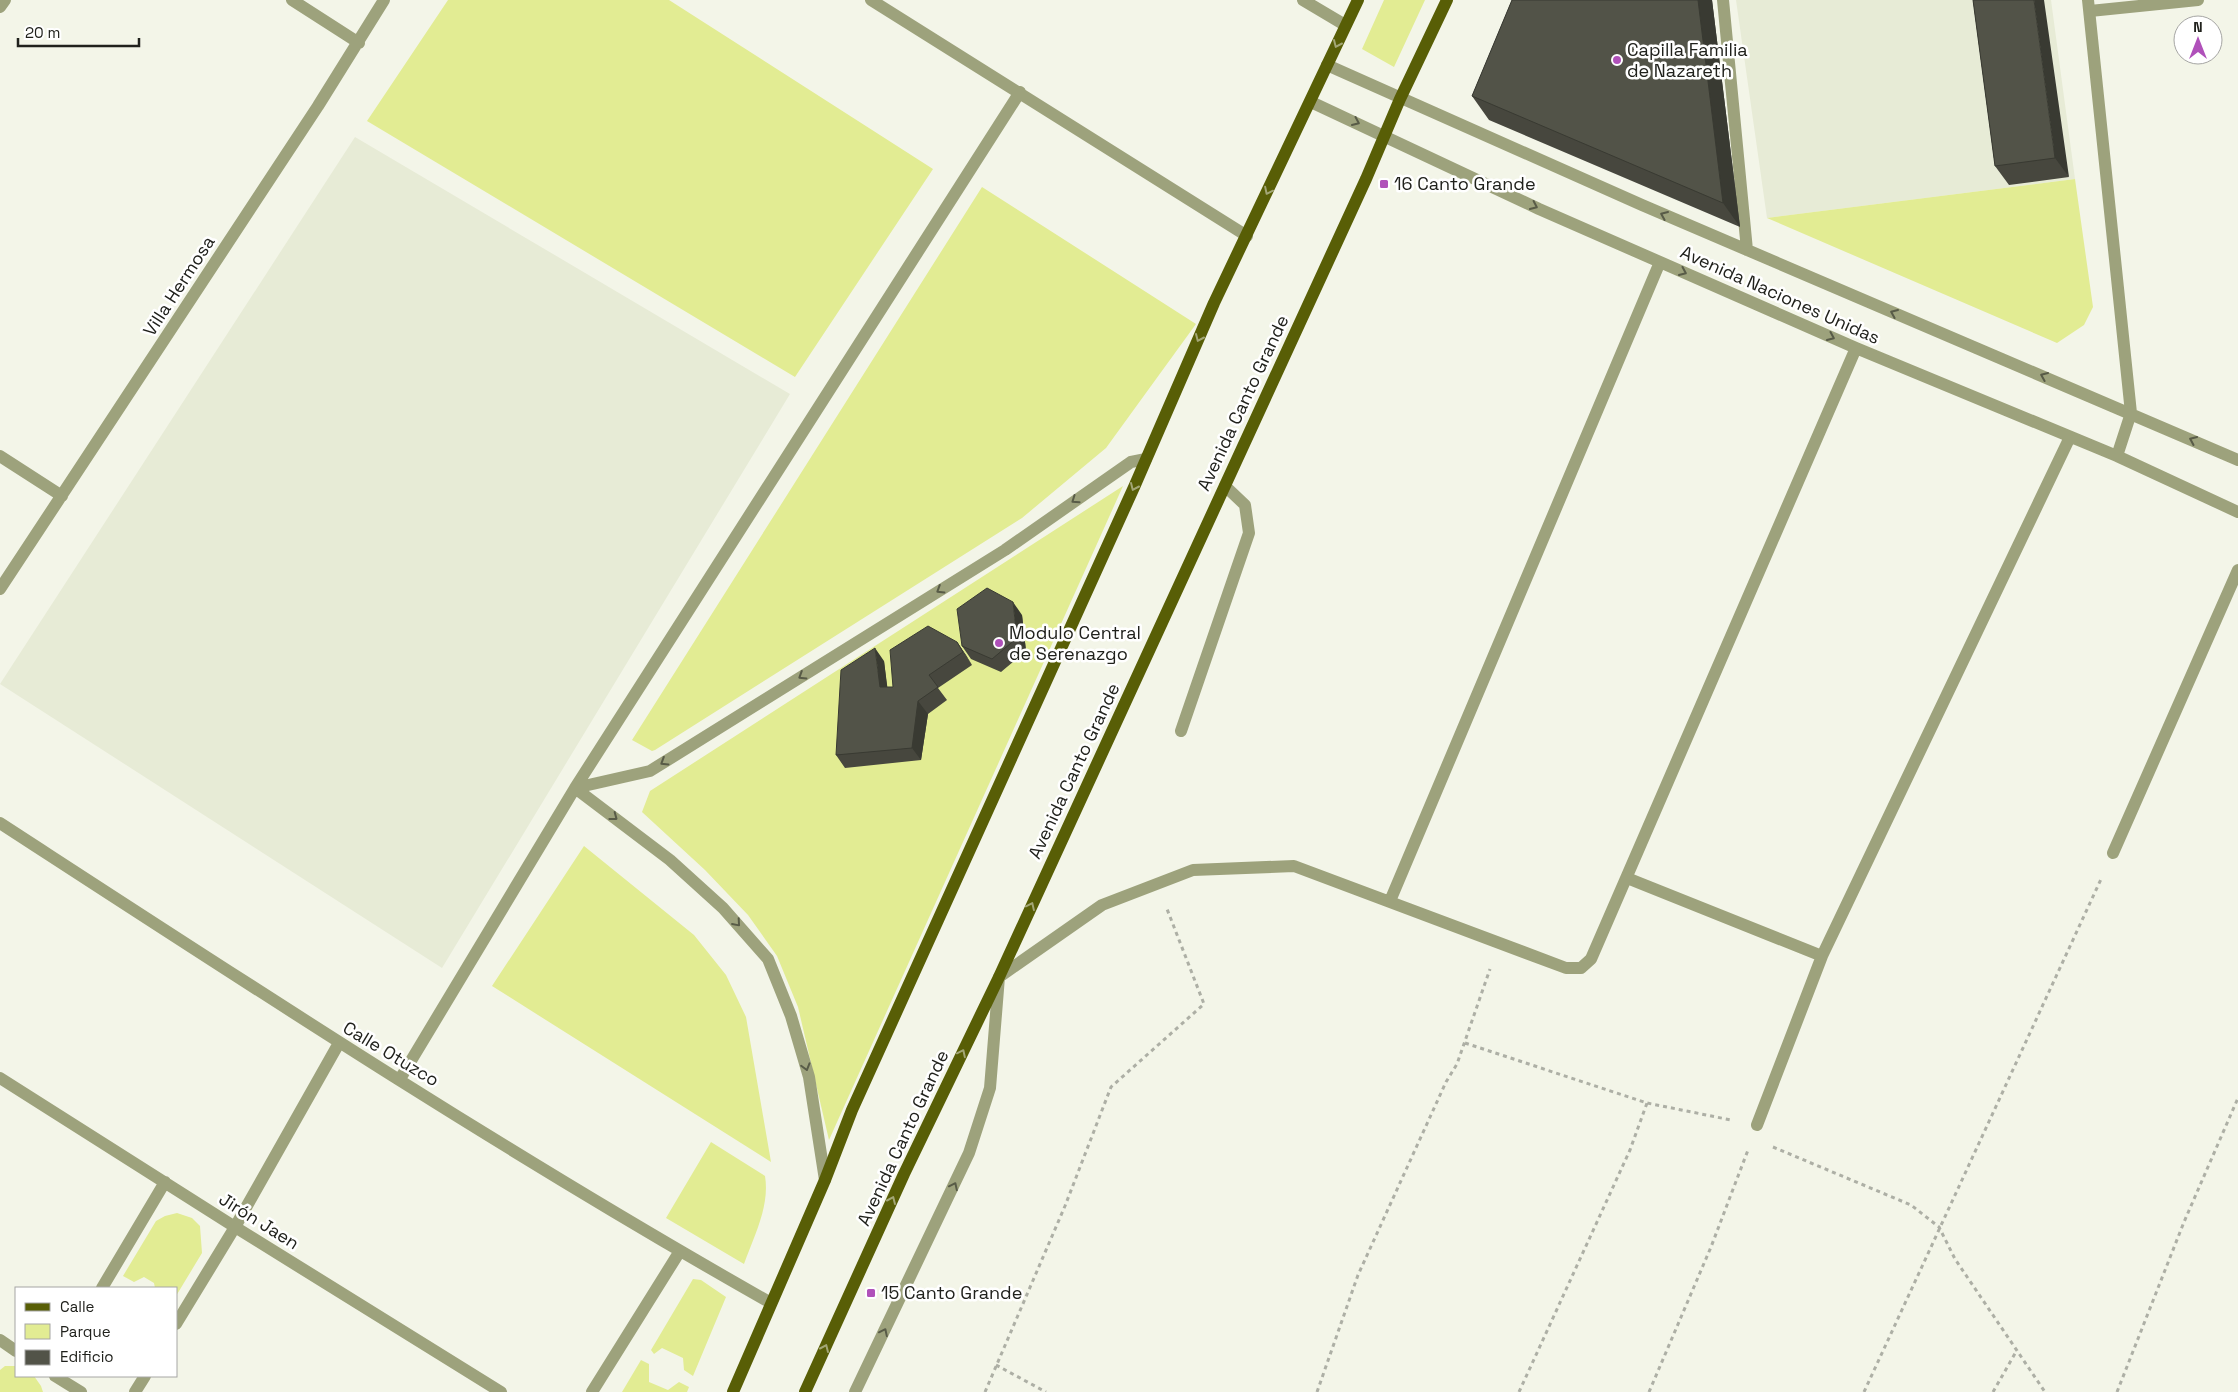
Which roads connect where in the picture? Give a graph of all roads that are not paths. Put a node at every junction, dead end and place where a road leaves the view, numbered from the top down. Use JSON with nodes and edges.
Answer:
{"nodes":[{"id":1,"x":5,"y":0,"type":"edge"},
{"id":2,"x":292,"y":0,"type":"edge"},
{"id":3,"x":384,"y":0,"type":"edge"},
{"id":4,"x":871,"y":0,"type":"edge"},
{"id":5,"x":1303,"y":0,"type":"edge"},
{"id":6,"x":1358,"y":0,"type":"edge"},
{"id":7,"x":1447,"y":0,"type":"edge"},
{"id":8,"x":1724,"y":0,"type":"edge"},
{"id":9,"x":2198,"y":0,"type":"edge"},
{"id":10,"x":2089,"y":6,"type":"edge"},
{"id":11,"x":0,"y":7,"type":"edge"},
{"id":12,"x":1345,"y":25,"type":"junction"},
{"id":13,"x":359,"y":43,"type":"junction"},
{"id":14,"x":1327,"y":66,"type":"junction"},
{"id":15,"x":1020,"y":92,"type":"junction"},
{"id":16,"x":1400,"y":99,"type":"junction"},
{"id":17,"x":1311,"y":102,"type":"junction"},
{"id":18,"x":1386,"y":135,"type":"junction"},
{"id":19,"x":1247,"y":236,"type":"junction"},
{"id":20,"x":1747,"y":250,"type":"junction"},
{"id":21,"x":1660,"y":262,"type":"junction"},
{"id":22,"x":1856,"y":348,"type":"junction"},
{"id":23,"x":2131,"y":413,"type":"junction"},
{"id":24,"x":2070,"y":437,"type":"junction"},
{"id":25,"x":0,"y":456,"type":"edge"},
{"id":26,"x":2117,"y":456,"type":"junction"},
{"id":27,"x":1146,"y":458,"type":"junction"},
{"id":28,"x":2238,"y":460,"type":"edge"},
{"id":29,"x":1225,"y":486,"type":"junction"},
{"id":30,"x":62,"y":496,"type":"junction"},
{"id":31,"x":2238,"y":512,"type":"edge"},
{"id":32,"x":2238,"y":570,"type":"edge"},
{"id":33,"x":0,"y":589,"type":"edge"},
{"id":34,"x":1181,"y":731,"type":"dead end"},
{"id":35,"x":575,"y":788,"type":"junction"},
{"id":36,"x":0,"y":823,"type":"edge"},
{"id":37,"x":2114,"y":853,"type":"road end"},
{"id":38,"x":1627,"y":878,"type":"junction"},
{"id":39,"x":1390,"y":901,"type":"junction"},
{"id":40,"x":1822,"y":956,"type":"junction"},
{"id":41,"x":999,"y":977,"type":"junction"},
{"id":42,"x":339,"y":1043,"type":"junction"},
{"id":43,"x":0,"y":1078,"type":"edge"},
{"id":44,"x":400,"y":1079,"type":"junction"},
{"id":45,"x":1758,"y":1125,"type":"road end"},
{"id":46,"x":825,"y":1180,"type":"junction"},
{"id":47,"x":165,"y":1182,"type":"junction"},
{"id":48,"x":235,"y":1227,"type":"junction"},
{"id":49,"x":680,"y":1251,"type":"junction"},
{"id":50,"x":103,"y":1287,"type":"edge"},
{"id":51,"x":771,"y":1303,"type":"junction"},
{"id":52,"x":178,"y":1321,"type":"edge"},
{"id":53,"x":0,"y":1340,"type":"edge"},
{"id":54,"x":15,"y":1350,"type":"edge"},
{"id":55,"x":57,"y":1377,"type":"edge"},
{"id":56,"x":144,"y":1377,"type":"edge"},
{"id":57,"x":80,"y":1392,"type":"edge"},
{"id":58,"x":135,"y":1392,"type":"edge"},
{"id":59,"x":501,"y":1392,"type":"edge"},
{"id":60,"x":592,"y":1392,"type":"edge"},
{"id":61,"x":733,"y":1392,"type":"edge"},
{"id":62,"x":805,"y":1392,"type":"edge"},
{"id":63,"x":855,"y":1392,"type":"edge"}],
"edges":[{"from":1,"to":11,"type":"street"},
{"from":2,"to":13,"type":"street"},
{"from":3,"to":13,"type":"street","name":"Villa Hermosa"},
{"from":4,"to":15,"type":"street"},
{"from":5,"to":12,"type":"street"},
{"from":6,"to":12,"type":"main road"},
{"from":7,"to":16,"type":"main road","name":"Avenida Canto Grande"},
{"from":8,"to":20,"type":"street"},
{"from":9,"to":10,"type":"street"},
{"from":10,"to":23,"type":"street"},
{"from":12,"to":14,"type":"main road","one_way":true},
{"from":13,"to":30,"type":"street","name":"Villa Hermosa"},
{"from":14,"to":16,"type":"street","name":"Avenida Naciones Unidas"},
{"from":14,"to":17,"type":"main road"},
{"from":15,"to":19,"type":"street"},
{"from":15,"to":35,"type":"street"},
{"from":16,"to":18,"type":"main road","name":"Avenida Canto Grande"},
{"from":20,"to":16,"type":"street","name":"Avenida Naciones Unidas","one_way":true},
{"from":17,"to":18,"type":"street","name":"Avenida Naciones Unidas","one_way":true},
{"from":17,"to":19,"type":"main road","one_way":true},
{"from":18,"to":21,"type":"street","name":"Avenida Naciones Unidas","one_way":true},
{"from":18,"to":29,"type":"main road","name":"Avenida Canto Grande"},
{"from":19,"to":27,"type":"main road","one_way":true},
{"from":23,"to":20,"type":"street","name":"Avenida Naciones Unidas","one_way":true},
{"from":21,"to":22,"type":"street","name":"Avenida Naciones Unidas","one_way":true},
{"from":21,"to":39,"type":"street"},
{"from":22,"to":24,"type":"street","name":"Avenida Naciones Unidas"},
{"from":22,"to":38,"type":"street"},
{"from":23,"to":26,"type":"street"},
{"from":28,"to":23,"type":"street","name":"Avenida Naciones Unidas","one_way":true},
{"from":24,"to":26,"type":"street","name":"Avenida Naciones Unidas"},
{"from":24,"to":40,"type":"street"},
{"from":25,"to":30,"type":"street"},
{"from":26,"to":31,"type":"street","name":"Avenida Naciones Unidas"},
{"from":27,"to":35,"type":"street","one_way":true},
{"from":27,"to":46,"type":"main road","one_way":true},
{"from":29,"to":34,"type":"street"},
{"from":41,"to":29,"type":"main road","name":"Avenida Canto Grande","one_way":true},
{"from":30,"to":33,"type":"street","name":"Villa Hermosa"},
{"from":32,"to":37,"type":"street"},
{"from":35,"to":44,"type":"street"},
{"from":35,"to":46,"type":"street","one_way":true},
{"from":36,"to":42,"type":"street","name":"Calle Otuzco"},
{"from":38,"to":39,"type":"street"},
{"from":38,"to":40,"type":"street"},
{"from":39,"to":41,"type":"street"},
{"from":40,"to":45,"type":"street"},
{"from":62,"to":41,"type":"main road","name":"Avenida Canto Grande","one_way":true},
{"from":63,"to":41,"type":"street","one_way":true},
{"from":42,"to":44,"type":"street","name":"Calle Otuzco"},
{"from":42,"to":48,"type":"street"},
{"from":43,"to":47,"type":"street","name":"Jirón Jaen"},
{"from":44,"to":49,"type":"street","name":"Calle Otuzco"},
{"from":46,"to":51,"type":"main road"},
{"from":47,"to":48,"type":"street","name":"Jirón Jaen"},
{"from":47,"to":50,"type":"street"},
{"from":48,"to":52,"type":"street"},
{"from":48,"to":59,"type":"street","name":"Jirón Jaen"},
{"from":49,"to":51,"type":"street","name":"Calle Otuzco"},
{"from":49,"to":60,"type":"street"},
{"from":51,"to":61,"type":"main road"},
{"from":53,"to":54,"type":"street"},
{"from":55,"to":57,"type":"street"},
{"from":56,"to":58,"type":"street"}]}
